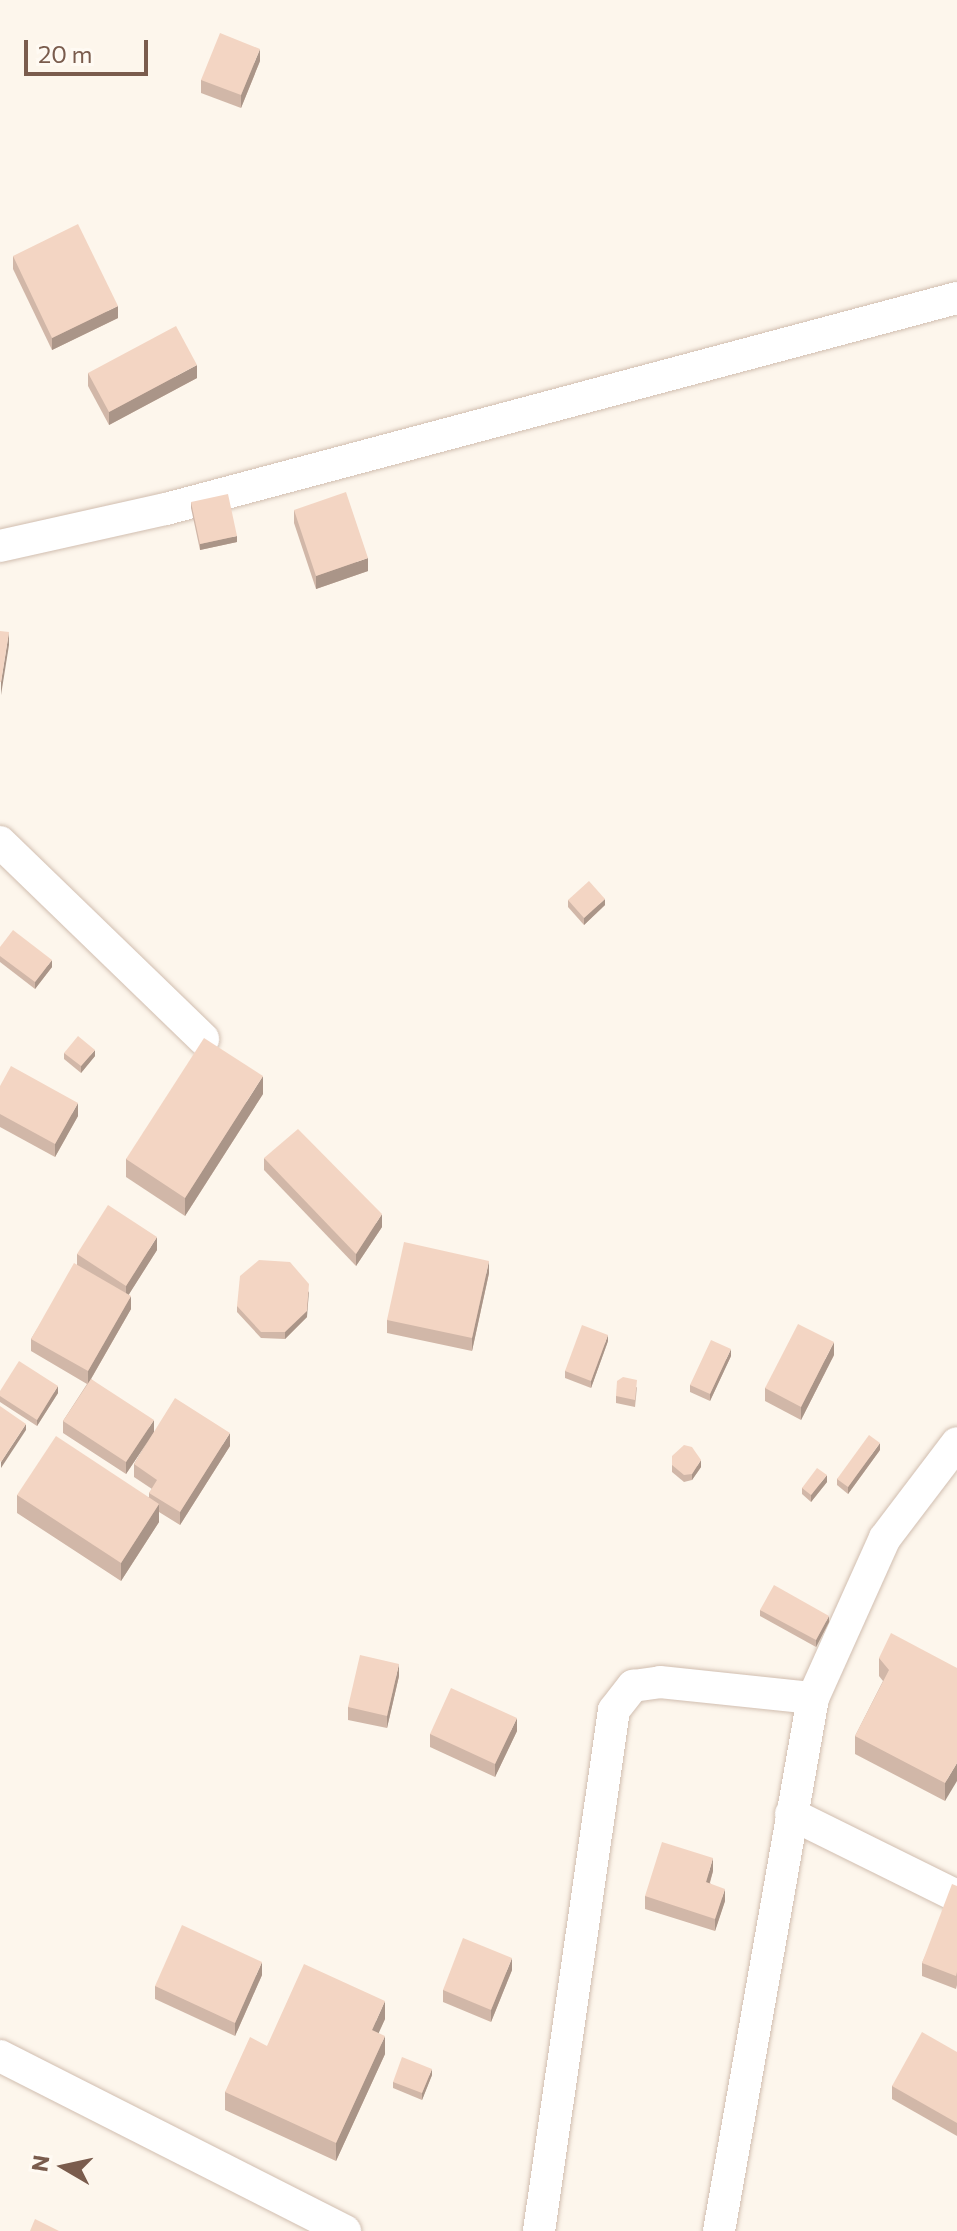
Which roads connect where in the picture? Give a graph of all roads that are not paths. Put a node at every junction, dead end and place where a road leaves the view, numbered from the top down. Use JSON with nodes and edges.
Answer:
{"nodes":[{"id":1,"x":957,"y":298,"type":"edge"},
{"id":2,"x":0,"y":546,"type":"edge"},
{"id":3,"x":0,"y":842,"type":"edge"},
{"id":4,"x":203,"y":1039,"type":"edge"},
{"id":5,"x":957,"y":1443,"type":"edge"},
{"id":6,"x":813,"y":1698,"type":"junction"},
{"id":7,"x":791,"y":1814,"type":"junction"},
{"id":8,"x":957,"y":1896,"type":"edge"},
{"id":9,"x":0,"y":2056,"type":"edge"},
{"id":10,"x":345,"y":2231,"type":"edge"},
{"id":11,"x":539,"y":2231,"type":"edge"},
{"id":12,"x":719,"y":2231,"type":"edge"}],
"edges":[{"from":1,"to":2,"type":"street"},
{"from":3,"to":4,"type":"street"},
{"from":5,"to":6,"type":"street"},
{"from":6,"to":7,"type":"street"},
{"from":6,"to":11,"type":"street"},
{"from":7,"to":8,"type":"street"},
{"from":7,"to":12,"type":"street"},
{"from":9,"to":10,"type":"street"}]}
